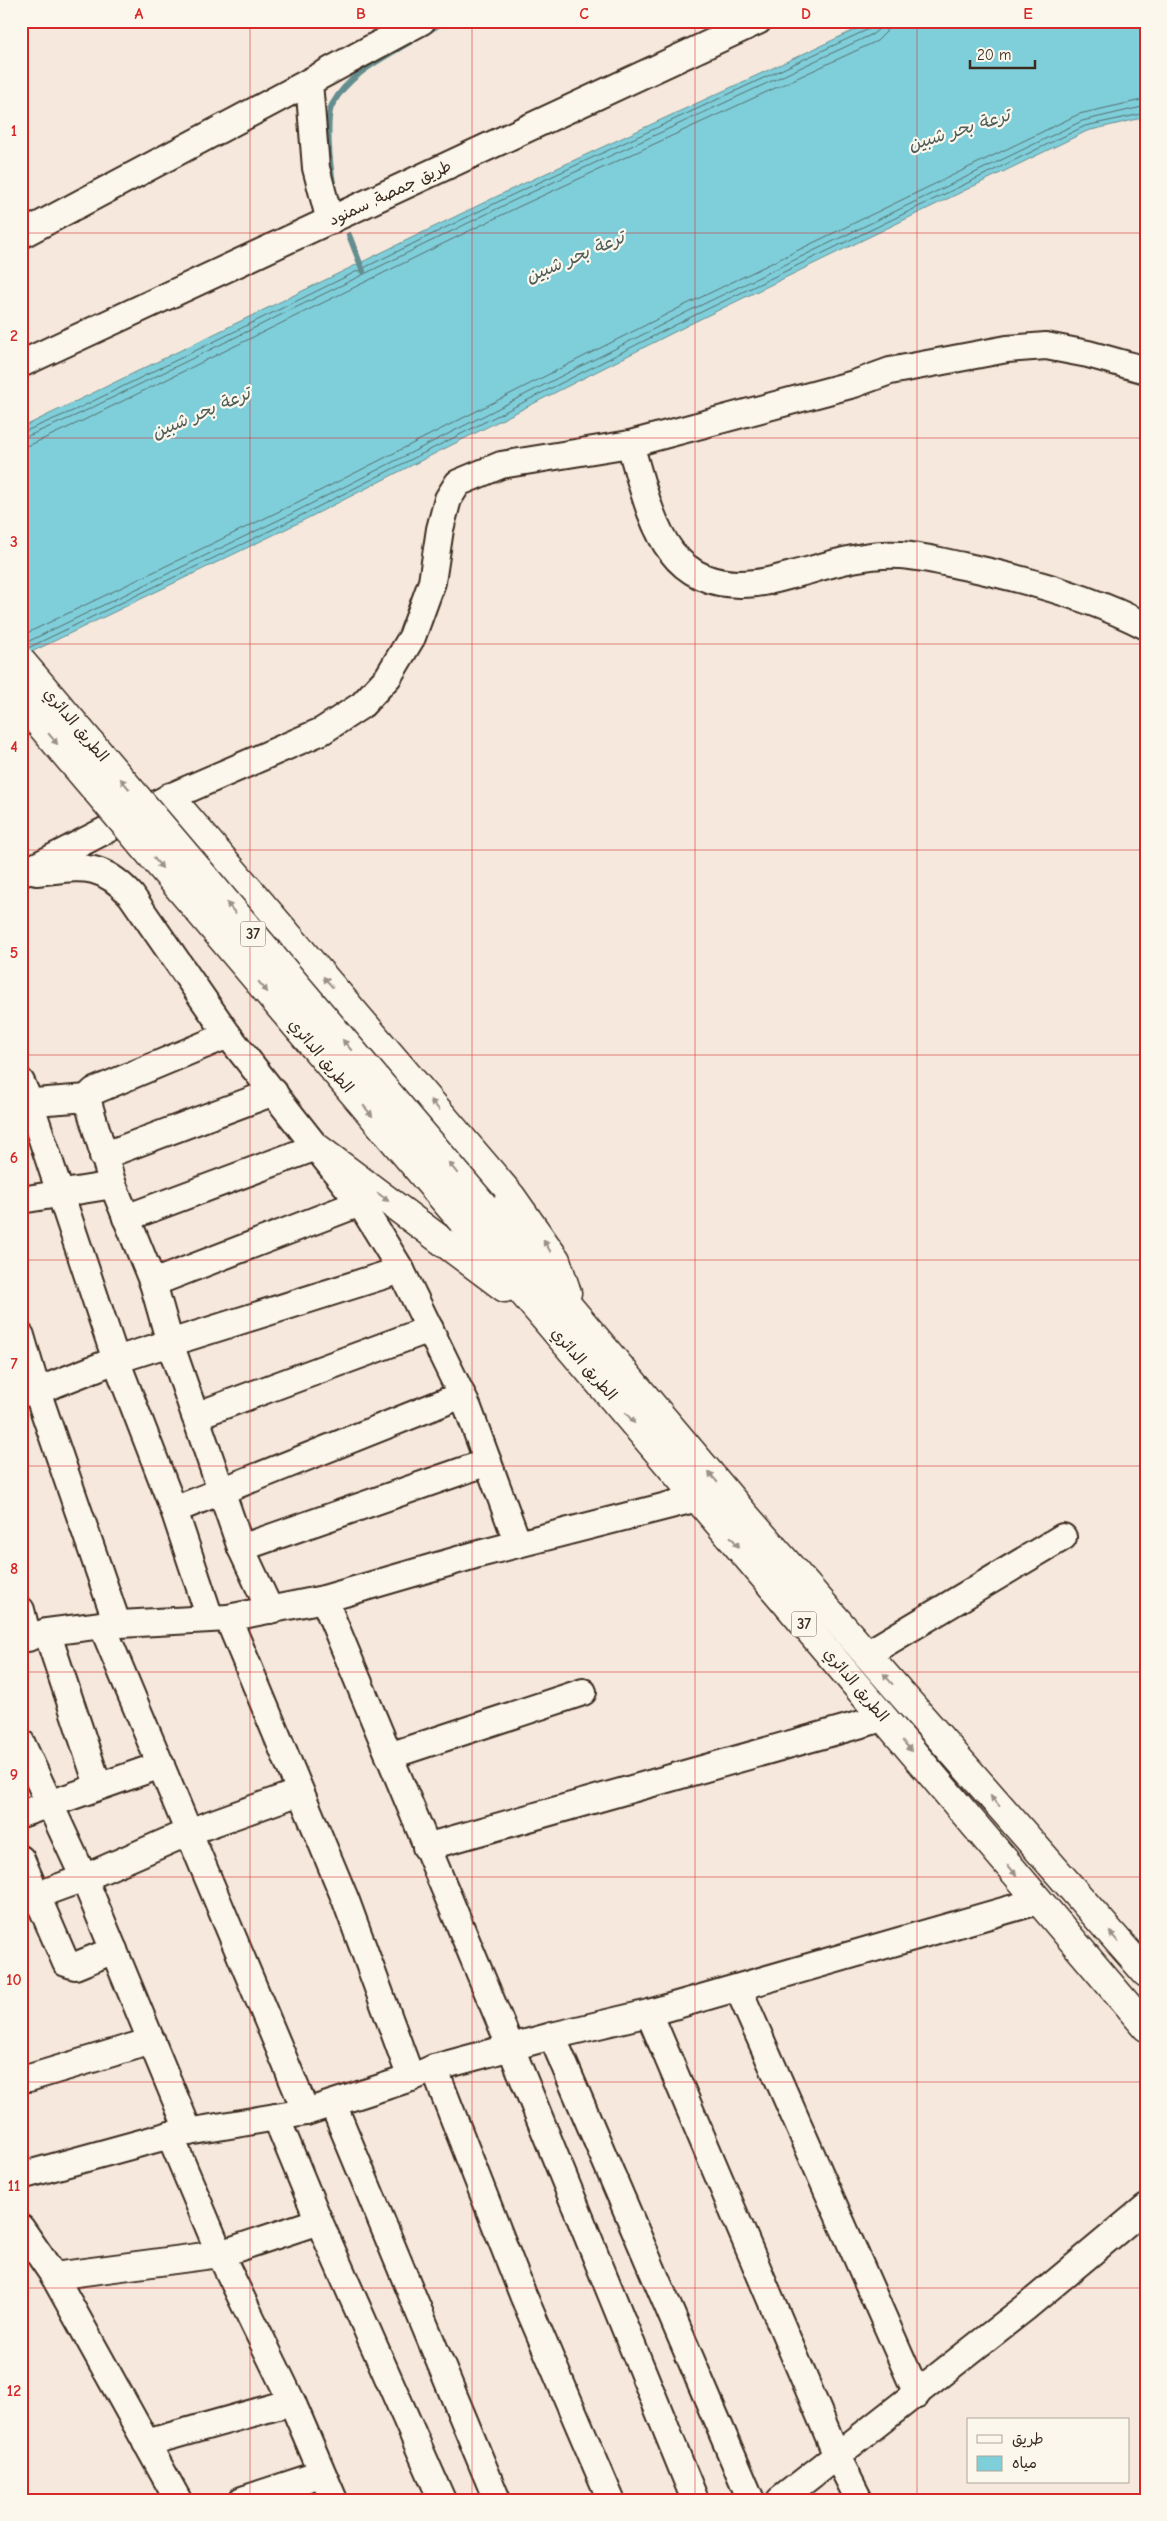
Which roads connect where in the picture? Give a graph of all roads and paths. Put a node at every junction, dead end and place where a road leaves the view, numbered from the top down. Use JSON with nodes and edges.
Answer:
{"nodes":[{"id":1,"x":422,"y":21,"type":"edge"},
{"id":2,"x":758,"y":21,"type":"edge"},
{"id":3,"x":309,"y":82,"type":"junction"},
{"id":4,"x":330,"y":221,"type":"junction"},
{"id":5,"x":21,"y":235,"type":"edge"},
{"id":6,"x":21,"y":364,"type":"edge"},
{"id":7,"x":1146,"y":370,"type":"edge"},
{"id":8,"x":630,"y":444,"type":"junction"},
{"id":9,"x":1146,"y":626,"type":"edge"},
{"id":10,"x":21,"y":662,"type":"edge"},
{"id":11,"x":21,"y":702,"type":"edge"},
{"id":12,"x":170,"y":797,"type":"junction"},
{"id":13,"x":23,"y":874,"type":"edge"},
{"id":14,"x":228,"y":1035,"type":"junction"},
{"id":15,"x":274,"y":1092,"type":"junction"},
{"id":16,"x":24,"y":1096,"type":"edge"},
{"id":17,"x":88,"y":1098,"type":"junction"},
{"id":18,"x":316,"y":1147,"type":"junction"},
{"id":19,"x":103,"y":1156,"type":"junction"},
{"id":20,"x":114,"y":1185,"type":"junction"},
{"id":21,"x":60,"y":1194,"type":"junction"},
{"id":22,"x":21,"y":1200,"type":"edge"},
{"id":23,"x":360,"y":1203,"type":"junction"},
{"id":24,"x":126,"y":1218,"type":"junction"},
{"id":25,"x":401,"y":1270,"type":"junction"},
{"id":26,"x":154,"y":1284,"type":"junction"},
{"id":27,"x":570,"y":1307,"type":"junction"},
{"id":28,"x":544,"y":1318,"type":"junction"},
{"id":29,"x":430,"y":1329,"type":"junction"},
{"id":30,"x":21,"y":1336,"type":"edge"},
{"id":31,"x":170,"y":1343,"type":"junction"},
{"id":32,"x":116,"y":1360,"type":"junction"},
{"id":33,"x":29,"y":1392,"type":"edge"},
{"id":34,"x":462,"y":1395,"type":"junction"},
{"id":35,"x":195,"y":1416,"type":"junction"},
{"id":36,"x":488,"y":1462,"type":"junction"},
{"id":37,"x":222,"y":1491,"type":"junction"},
{"id":38,"x":698,"y":1498,"type":"junction"},
{"id":39,"x":174,"y":1510,"type":"junction"},
{"id":40,"x":1063,"y":1537,"type":"dead end"},
{"id":41,"x":518,"y":1544,"type":"junction"},
{"id":42,"x":241,"y":1548,"type":"junction"},
{"id":43,"x":324,"y":1599,"type":"junction"},
{"id":44,"x":21,"y":1610,"type":"edge"},
{"id":45,"x":270,"y":1610,"type":"junction"},
{"id":46,"x":219,"y":1618,"type":"junction"},
{"id":47,"x":110,"y":1624,"type":"junction"},
{"id":48,"x":32,"y":1636,"type":"edge"},
{"id":49,"x":867,"y":1654,"type":"junction"},
{"id":50,"x":583,"y":1692,"type":"dead end"},
{"id":51,"x":884,"y":1718,"type":"junction"},
{"id":52,"x":21,"y":1742,"type":"edge"},
{"id":53,"x":389,"y":1756,"type":"junction"},
{"id":54,"x":161,"y":1765,"type":"junction"},
{"id":55,"x":98,"y":1785,"type":"junction"},
{"id":56,"x":300,"y":1792,"type":"junction"},
{"id":57,"x":49,"y":1803,"type":"junction"},
{"id":58,"x":21,"y":1814,"type":"edge"},
{"id":59,"x":190,"y":1831,"type":"junction"},
{"id":60,"x":426,"y":1847,"type":"junction"},
{"id":61,"x":21,"y":1859,"type":"edge"},
{"id":62,"x":84,"y":1878,"type":"junction"},
{"id":63,"x":29,"y":1898,"type":"edge"},
{"id":64,"x":1038,"y":1901,"type":"junction"},
{"id":65,"x":114,"y":1950,"type":"junction"},
{"id":66,"x":1146,"y":1973,"type":"edge"},
{"id":67,"x":738,"y":1988,"type":"junction"},
{"id":68,"x":649,"y":2013,"type":"junction"},
{"id":69,"x":1146,"y":2027,"type":"edge"},
{"id":70,"x":552,"y":2036,"type":"junction"},
{"id":71,"x":152,"y":2041,"type":"junction"},
{"id":72,"x":511,"y":2048,"type":"junction"},
{"id":73,"x":422,"y":2073,"type":"junction"},
{"id":74,"x":29,"y":2078,"type":"dead end"},
{"id":75,"x":333,"y":2104,"type":"junction"},
{"id":76,"x":306,"y":2112,"type":"junction"},
{"id":77,"x":276,"y":2117,"type":"junction"},
{"id":78,"x":180,"y":2133,"type":"junction"},
{"id":79,"x":21,"y":2176,"type":"edge"},
{"id":80,"x":1146,"y":2207,"type":"edge"},
{"id":81,"x":319,"y":2221,"type":"junction"},
{"id":82,"x":22,"y":2230,"type":"edge"},
{"id":83,"x":220,"y":2254,"type":"junction"},
{"id":84,"x":54,"y":2276,"type":"junction"},
{"id":85,"x":916,"y":2394,"type":"junction"},
{"id":86,"x":292,"y":2402,"type":"junction"},
{"id":87,"x":146,"y":2443,"type":"junction"},
{"id":88,"x":837,"y":2456,"type":"junction"},
{"id":89,"x":321,"y":2474,"type":"junction"},
{"id":90,"x":178,"y":2500,"type":"edge"},
{"id":91,"x":242,"y":2500,"type":"edge"},
{"id":92,"x":334,"y":2500,"type":"edge"},
{"id":93,"x":442,"y":2500,"type":"edge"},
{"id":94,"x":497,"y":2500,"type":"edge"},
{"id":95,"x":611,"y":2500,"type":"edge"},
{"id":96,"x":695,"y":2500,"type":"edge"},
{"id":97,"x":752,"y":2500,"type":"edge"},
{"id":98,"x":780,"y":2500,"type":"edge"},
{"id":99,"x":859,"y":2500,"type":"edge"}],
"edges":[{"from":1,"to":3,"type":"street"},
{"from":2,"to":4,"type":"street","name":"طريق جمصة, سمنود"},
{"from":3,"to":4,"type":"street"},
{"from":3,"to":5,"type":"street"},
{"from":4,"to":6,"type":"street","name":"طريق جمصة, سمنود"},
{"from":7,"to":8,"type":"street"},
{"from":8,"to":9,"type":"street"},
{"from":8,"to":12,"type":"street"},
{"from":27,"to":10,"type":"highway","name":"الطريق الدائري","number":"37","one_way":true,"bridge":true},
{"from":11,"to":28,"type":"highway","name":"الطريق الدائري","number":"37","one_way":true,"bridge":true},
{"from":12,"to":13,"type":"street"},
{"from":27,"to":12,"type":"highway","one_way":true},
{"from":13,"to":14,"type":"street"},
{"from":14,"to":15,"type":"street"},
{"from":14,"to":17,"type":"street"},
{"from":15,"to":18,"type":"street"},
{"from":15,"to":19,"type":"street"},
{"from":16,"to":17,"type":"street"},
{"from":16,"to":21,"type":"street"},
{"from":17,"to":19,"type":"street"},
{"from":18,"to":23,"type":"street"},
{"from":18,"to":24,"type":"street"},
{"from":18,"to":28,"type":"highway","one_way":true},
{"from":19,"to":20,"type":"street"},
{"from":20,"to":21,"type":"street"},
{"from":20,"to":24,"type":"street"},
{"from":21,"to":22,"type":"street"},
{"from":21,"to":32,"type":"street"},
{"from":23,"to":25,"type":"street"},
{"from":23,"to":26,"type":"street"},
{"from":24,"to":26,"type":"street"},
{"from":25,"to":29,"type":"street"},
{"from":25,"to":31,"type":"street"},
{"from":26,"to":31,"type":"street"},
{"from":49,"to":27,"type":"highway","name":"الطريق الدائري","number":"37","one_way":true},
{"from":28,"to":38,"type":"highway","name":"الطريق الدائري","number":"37","one_way":true},
{"from":29,"to":34,"type":"street"},
{"from":29,"to":35,"type":"street"},
{"from":30,"to":33,"type":"street"},
{"from":31,"to":32,"type":"street"},
{"from":31,"to":35,"type":"street"},
{"from":32,"to":33,"type":"street"},
{"from":32,"to":39,"type":"street"},
{"from":33,"to":47,"type":"street"},
{"from":34,"to":36,"type":"street"},
{"from":34,"to":37,"type":"street"},
{"from":35,"to":37,"type":"street"},
{"from":36,"to":41,"type":"street"},
{"from":36,"to":42,"type":"street"},
{"from":37,"to":39,"type":"street"},
{"from":37,"to":42,"type":"street"},
{"from":38,"to":41,"type":"street"},
{"from":38,"to":51,"type":"highway","name":"الطريق الدائري","number":"37","one_way":true},
{"from":39,"to":46,"type":"street"},
{"from":40,"to":49,"type":"street"},
{"from":41,"to":43,"type":"street"},
{"from":42,"to":45,"type":"street"},
{"from":43,"to":45,"type":"street"},
{"from":43,"to":53,"type":"street"},
{"from":44,"to":48,"type":"street"},
{"from":45,"to":46,"type":"street"},
{"from":46,"to":47,"type":"street"},
{"from":46,"to":56,"type":"street"},
{"from":47,"to":48,"type":"street"},
{"from":47,"to":54,"type":"street"},
{"from":48,"to":55,"type":"street"},
{"from":66,"to":49,"type":"highway","name":"الطريق الدائري","number":"37","one_way":true},
{"from":50,"to":53,"type":"street"},
{"from":51,"to":60,"type":"street"},
{"from":51,"to":64,"type":"highway","name":"الطريق الدائري","number":"37","one_way":true},
{"from":52,"to":57,"type":"street"},
{"from":53,"to":60,"type":"street"},
{"from":54,"to":55,"type":"street"},
{"from":54,"to":59,"type":"street"},
{"from":55,"to":57,"type":"street"},
{"from":56,"to":59,"type":"street"},
{"from":56,"to":73,"type":"street"},
{"from":57,"to":58,"type":"street"},
{"from":57,"to":62,"type":"street"},
{"from":59,"to":62,"type":"street"},
{"from":59,"to":76,"type":"street"},
{"from":60,"to":72,"type":"street"},
{"from":61,"to":63,"type":"street"},
{"from":62,"to":63,"type":"street"},
{"from":62,"to":65,"type":"street"},
{"from":63,"to":65,"type":"street"},
{"from":64,"to":67,"type":"street"},
{"from":64,"to":69,"type":"highway","name":"الطريق الدائري","number":"37"},
{"from":65,"to":71,"type":"street"},
{"from":67,"to":68,"type":"street"},
{"from":67,"to":85,"type":"street"},
{"from":68,"to":70,"type":"street"},
{"from":68,"to":88,"type":"street"},
{"from":70,"to":72,"type":"street"},
{"from":70,"to":97,"type":"street"},
{"from":71,"to":74,"type":"street"},
{"from":71,"to":78,"type":"street"},
{"from":72,"to":73,"type":"street"},
{"from":72,"to":96,"type":"street"},
{"from":73,"to":75,"type":"street"},
{"from":73,"to":95,"type":"street"},
{"from":75,"to":76,"type":"street"},
{"from":75,"to":94,"type":"street"},
{"from":76,"to":77,"type":"street"},
{"from":77,"to":78,"type":"street"},
{"from":77,"to":81,"type":"street"},
{"from":78,"to":79,"type":"street"},
{"from":78,"to":83,"type":"street"},
{"from":80,"to":85,"type":"street"},
{"from":81,"to":83,"type":"street"},
{"from":81,"to":93,"type":"street"},
{"from":82,"to":84,"type":"street"},
{"from":83,"to":84,"type":"street"},
{"from":83,"to":86,"type":"street"},
{"from":84,"to":87,"type":"street"},
{"from":85,"to":88,"type":"street"},
{"from":86,"to":87,"type":"street"},
{"from":86,"to":89,"type":"street"},
{"from":87,"to":90,"type":"street"},
{"from":88,"to":98,"type":"street"},
{"from":88,"to":99,"type":"street"},
{"from":89,"to":91,"type":"street"},
{"from":89,"to":92,"type":"street"}]}
